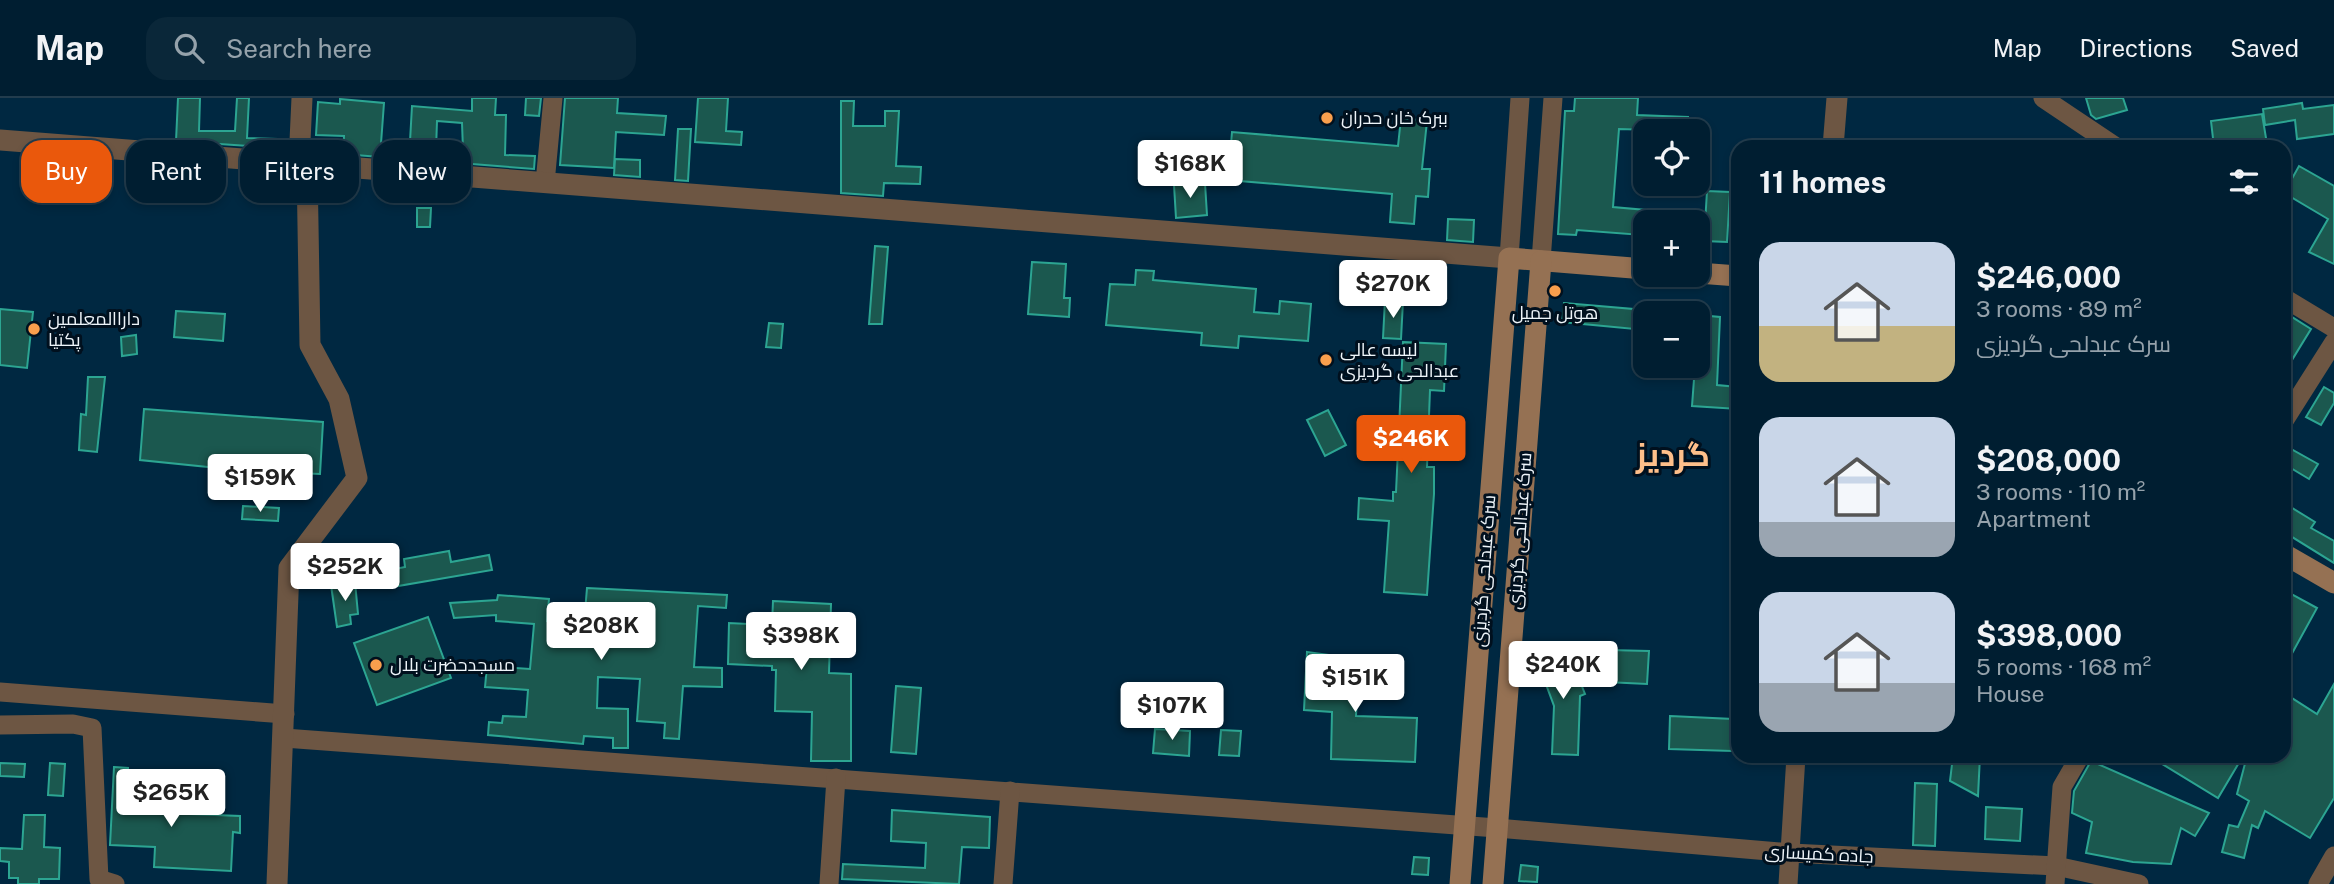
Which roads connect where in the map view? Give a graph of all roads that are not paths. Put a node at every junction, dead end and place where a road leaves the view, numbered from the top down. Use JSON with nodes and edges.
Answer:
{"nodes":[{"id":1,"x":302,"y":98,"type":"edge"},
{"id":2,"x":553,"y":98,"type":"edge"},
{"id":3,"x":1520,"y":98,"type":"edge"},
{"id":4,"x":1553,"y":98,"type":"edge"},
{"id":5,"x":1837,"y":98,"type":"edge"},
{"id":6,"x":2043,"y":98,"type":"edge"},
{"id":7,"x":0,"y":140,"type":"edge"},
{"id":8,"x":300,"y":140,"type":"edge"},
{"id":9,"x":1834,"y":140,"type":"edge"},
{"id":10,"x":2106,"y":140,"type":"edge"},
{"id":11,"x":240,"y":160,"type":"edge"},
{"id":12,"x":359,"y":169,"type":"edge"},
{"id":13,"x":545,"y":183,"type":"junction"},
{"id":14,"x":308,"y":203,"type":"edge"},
{"id":15,"x":1508,"y":258,"type":"junction"},
{"id":16,"x":1541,"y":261,"type":"junction"},
{"id":17,"x":1633,"y":268,"type":"edge"},
{"id":18,"x":1710,"y":274,"type":"edge"},
{"id":19,"x":1731,"y":275,"type":"edge"},
{"id":20,"x":2291,"y":302,"type":"edge"},
{"id":21,"x":2334,"y":328,"type":"edge"},
{"id":22,"x":2334,"y":342,"type":"edge"},
{"id":23,"x":2291,"y":410,"type":"edge"},
{"id":24,"x":2291,"y":558,"type":"edge"},
{"id":25,"x":2334,"y":583,"type":"edge"},
{"id":26,"x":0,"y":692,"type":"edge"},
{"id":27,"x":285,"y":713,"type":"junction"},
{"id":28,"x":0,"y":725,"type":"edge"},
{"id":29,"x":284,"y":738,"type":"junction"},
{"id":30,"x":1796,"y":763,"type":"edge"},
{"id":31,"x":2076,"y":763,"type":"edge"},
{"id":32,"x":836,"y":778,"type":"junction"},
{"id":33,"x":1010,"y":791,"type":"junction"},
{"id":34,"x":1464,"y":826,"type":"junction"},
{"id":35,"x":1497,"y":828,"type":"junction"},
{"id":36,"x":1791,"y":853,"type":"junction"},
{"id":37,"x":2334,"y":856,"type":"edge"},
{"id":38,"x":2055,"y":875,"type":"edge"},
{"id":39,"x":2321,"y":879,"type":"edge"},
{"id":40,"x":115,"y":884,"type":"edge"},
{"id":41,"x":277,"y":884,"type":"edge"},
{"id":42,"x":829,"y":884,"type":"edge"},
{"id":43,"x":1003,"y":884,"type":"edge"},
{"id":44,"x":1460,"y":884,"type":"edge"},
{"id":45,"x":1493,"y":884,"type":"edge"},
{"id":46,"x":1788,"y":884,"type":"edge"},
{"id":47,"x":2139,"y":884,"type":"edge"}],
"edges":[{"from":1,"to":8,"type":"street"},
{"from":2,"to":13,"type":"street"},
{"from":3,"to":15,"type":"street"},
{"from":4,"to":16,"type":"street"},
{"from":5,"to":9,"type":"street"},
{"from":6,"to":10,"type":"street"},
{"from":7,"to":11,"type":"street"},
{"from":12,"to":13,"type":"street"},
{"from":13,"to":15,"type":"street"},
{"from":14,"to":27,"type":"street"},
{"from":15,"to":16,"type":"main road"},
{"from":15,"to":34,"type":"main road","name":"سرک عبدلحی گردیزی"},
{"from":16,"to":17,"type":"main road"},
{"from":16,"to":35,"type":"main road","name":"سرک عبدالحی گردیزی"},
{"from":18,"to":19,"type":"main road"},
{"from":20,"to":21,"type":"street"},
{"from":22,"to":23,"type":"street"},
{"from":24,"to":25,"type":"main road"},
{"from":26,"to":27,"type":"street"},
{"from":27,"to":29,"type":"street"},
{"from":28,"to":40,"type":"street"},
{"from":29,"to":32,"type":"street","name":"جاده کمیساری"},
{"from":29,"to":41,"type":"street"},
{"from":30,"to":36,"type":"street"},
{"from":31,"to":38,"type":"street"},
{"from":32,"to":33,"type":"street","name":"جاده کمیساری"},
{"from":32,"to":42,"type":"street"},
{"from":33,"to":34,"type":"street","name":"جاده کمیساری"},
{"from":33,"to":43,"type":"street"},
{"from":34,"to":35,"type":"street","name":"جاده کمیساری"},
{"from":34,"to":44,"type":"main road","name":"سرک عبدلحی گردیزی"},
{"from":35,"to":36,"type":"street","name":"جاده کمیساری"},
{"from":35,"to":45,"type":"main road","name":"سرک عبدالحی گردیزی"},
{"from":36,"to":38,"type":"street","name":"جاده کمیساری"},
{"from":36,"to":46,"type":"street"},
{"from":37,"to":39,"type":"street"},
{"from":38,"to":47,"type":"street","name":"جاده کمیساری"}]}
